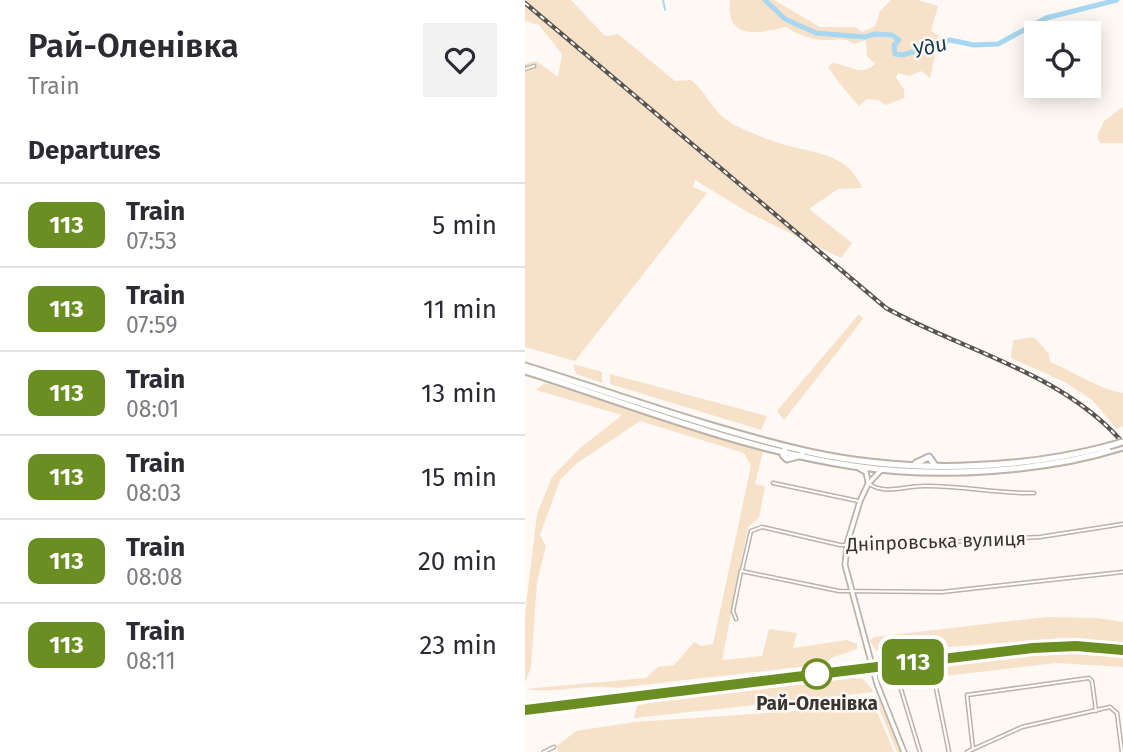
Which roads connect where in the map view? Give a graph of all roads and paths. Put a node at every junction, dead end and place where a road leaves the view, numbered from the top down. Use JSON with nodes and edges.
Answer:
{"nodes":[{"id":1,"x":534,"y":66,"type":"dead end"},
{"id":2,"x":525,"y":69,"type":"edge"},
{"id":3,"x":525,"y":369,"type":"edge"},
{"id":4,"x":1123,"y":444,"type":"edge"},
{"id":5,"x":791,"y":447,"type":"junction"},
{"id":6,"x":784,"y":450,"type":"junction"},
{"id":7,"x":854,"y":466,"type":"junction"},
{"id":8,"x":933,"y":467,"type":"junction"},
{"id":9,"x":883,"y":469,"type":"junction"},
{"id":10,"x":773,"y":483,"type":"dead end"},
{"id":11,"x":868,"y":484,"type":"junction"},
{"id":12,"x":1034,"y":493,"type":"dead end"},
{"id":13,"x":860,"y":501,"type":"junction"},
{"id":14,"x":1123,"y":524,"type":"edge"},
{"id":15,"x":847,"y":544,"type":"junction"},
{"id":16,"x":741,"y":571,"type":"junction"},
{"id":17,"x":1123,"y":572,"type":"edge"},
{"id":18,"x":851,"y":591,"type":"junction"},
{"id":19,"x":736,"y":618,"type":"dead end"},
{"id":20,"x":900,"y":686,"type":"dead end"},
{"id":21,"x":936,"y":688,"type":"dead end"},
{"id":22,"x":1096,"y":710,"type":"junction"},
{"id":23,"x":1123,"y":711,"type":"edge"},
{"id":24,"x":1117,"y":713,"type":"junction"},
{"id":25,"x":554,"y":747,"type":"dead end"},
{"id":26,"x":973,"y":749,"type":"junction"},
{"id":27,"x":544,"y":752,"type":"edge"},
{"id":28,"x":904,"y":752,"type":"edge"},
{"id":29,"x":920,"y":752,"type":"edge"},
{"id":30,"x":949,"y":752,"type":"edge"},
{"id":31,"x":967,"y":752,"type":"edge"},
{"id":32,"x":1122,"y":752,"type":"edge"}],
"edges":[{"from":1,"to":2,"type":"street"},
{"from":3,"to":5,"type":"highway"},
{"from":3,"to":6,"type":"highway"},
{"from":4,"to":8,"type":"highway","bridge":true},
{"from":5,"to":6,"type":"highway"},
{"from":5,"to":8,"type":"highway"},
{"from":6,"to":7,"type":"highway"},
{"from":7,"to":9,"type":"highway"},
{"from":7,"to":11,"type":"street"},
{"from":8,"to":9,"type":"highway"},
{"from":9,"to":11,"type":"street"},
{"from":10,"to":13,"type":"street"},
{"from":11,"to":12,"type":"street"},
{"from":11,"to":13,"type":"street"},
{"from":13,"to":15,"type":"street"},
{"from":14,"to":15,"type":"street","name":"Дніпровська вулиця"},
{"from":15,"to":16,"type":"street","name":"Дніпровська вулиця"},
{"from":15,"to":18,"type":"street"},
{"from":16,"to":18,"type":"street"},
{"from":16,"to":19,"type":"street"},
{"from":17,"to":18,"type":"street"},
{"from":18,"to":28,"type":"street"},
{"from":20,"to":29,"type":"street"},
{"from":21,"to":30,"type":"street"},
{"from":22,"to":24,"type":"street"},
{"from":22,"to":26,"type":"street"},
{"from":22,"to":26,"type":"street"},
{"from":23,"to":24,"type":"street"},
{"from":24,"to":32,"type":"street"},
{"from":25,"to":27,"type":"street"},
{"from":26,"to":31,"type":"street"}]}
